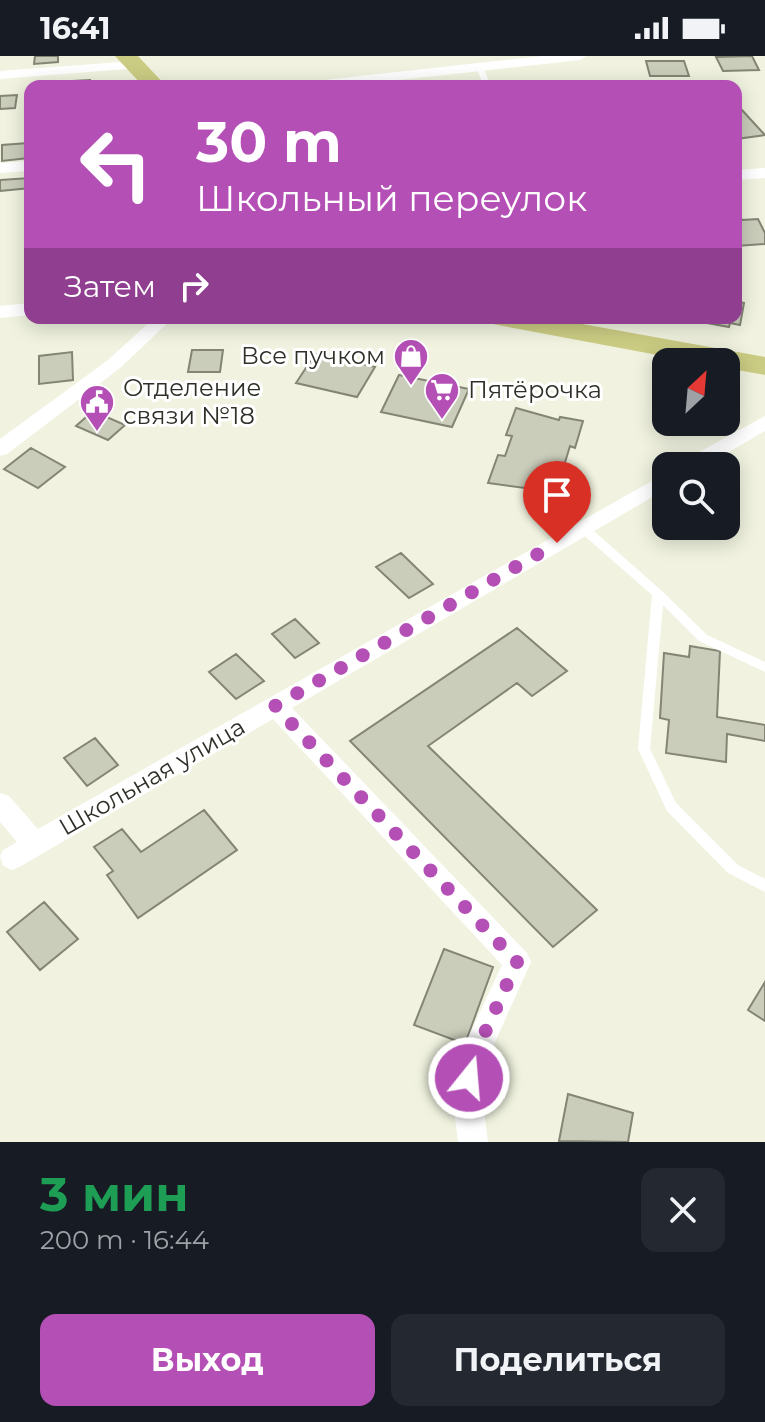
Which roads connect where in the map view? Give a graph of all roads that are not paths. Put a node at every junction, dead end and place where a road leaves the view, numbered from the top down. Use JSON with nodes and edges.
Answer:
{"nodes":[{"id":1,"x":580,"y":56,"type":"edge"},
{"id":2,"x":130,"y":60,"type":"edge"},
{"id":3,"x":480,"y":67,"type":"junction"},
{"id":4,"x":0,"y":75,"type":"edge"},
{"id":5,"x":149,"y":80,"type":"edge"},
{"id":6,"x":361,"y":80,"type":"edge"},
{"id":7,"x":485,"y":80,"type":"edge"},
{"id":8,"x":24,"y":166,"type":"edge"},
{"id":9,"x":0,"y":168,"type":"edge"},
{"id":10,"x":765,"y":173,"type":"edge"},
{"id":11,"x":742,"y":175,"type":"edge"},
{"id":12,"x":24,"y":310,"type":"edge"},
{"id":13,"x":0,"y":312,"type":"edge"},
{"id":14,"x":157,"y":324,"type":"edge"},
{"id":15,"x":536,"y":324,"type":"edge"},
{"id":16,"x":765,"y":366,"type":"edge"},
{"id":17,"x":765,"y":422,"type":"edge"},
{"id":18,"x":0,"y":449,"type":"edge"},
{"id":19,"x":714,"y":452,"type":"edge"},
{"id":20,"x":652,"y":488,"type":"edge"},
{"id":21,"x":583,"y":528,"type":"junction"},
{"id":22,"x":658,"y":594,"type":"junction"},
{"id":23,"x":765,"y":667,"type":"edge"},
{"id":24,"x":275,"y":706,"type":"junction"},
{"id":25,"x":0,"y":804,"type":"edge"},
{"id":26,"x":36,"y":845,"type":"junction"},
{"id":27,"x":12,"y":858,"type":"dead end"},
{"id":28,"x":765,"y":886,"type":"edge"},
{"id":29,"x":473,"y":1142,"type":"edge"}],
"edges":[{"from":1,"to":3,"type":"street"},
{"from":2,"to":4,"type":"street"},
{"from":2,"to":5,"type":"main road"},
{"from":3,"to":6,"type":"street"},
{"from":3,"to":7,"type":"lane"},
{"from":8,"to":9,"type":"street"},
{"from":10,"to":11,"type":"street"},
{"from":12,"to":13,"type":"street"},
{"from":14,"to":18,"type":"street"},
{"from":15,"to":16,"type":"main road"},
{"from":17,"to":19,"type":"street"},
{"from":20,"to":21,"type":"street","name":"Школьная улица"},
{"from":21,"to":22,"type":"lane"},
{"from":21,"to":24,"type":"street","name":"Школьная улица"},
{"from":22,"to":23,"type":"lane"},
{"from":22,"to":28,"type":"lane"},
{"from":24,"to":26,"type":"street","name":"Школьная улица"},
{"from":24,"to":29,"type":"street"},
{"from":25,"to":26,"type":"street"},
{"from":26,"to":27,"type":"street","name":"Школьная улица"}]}
